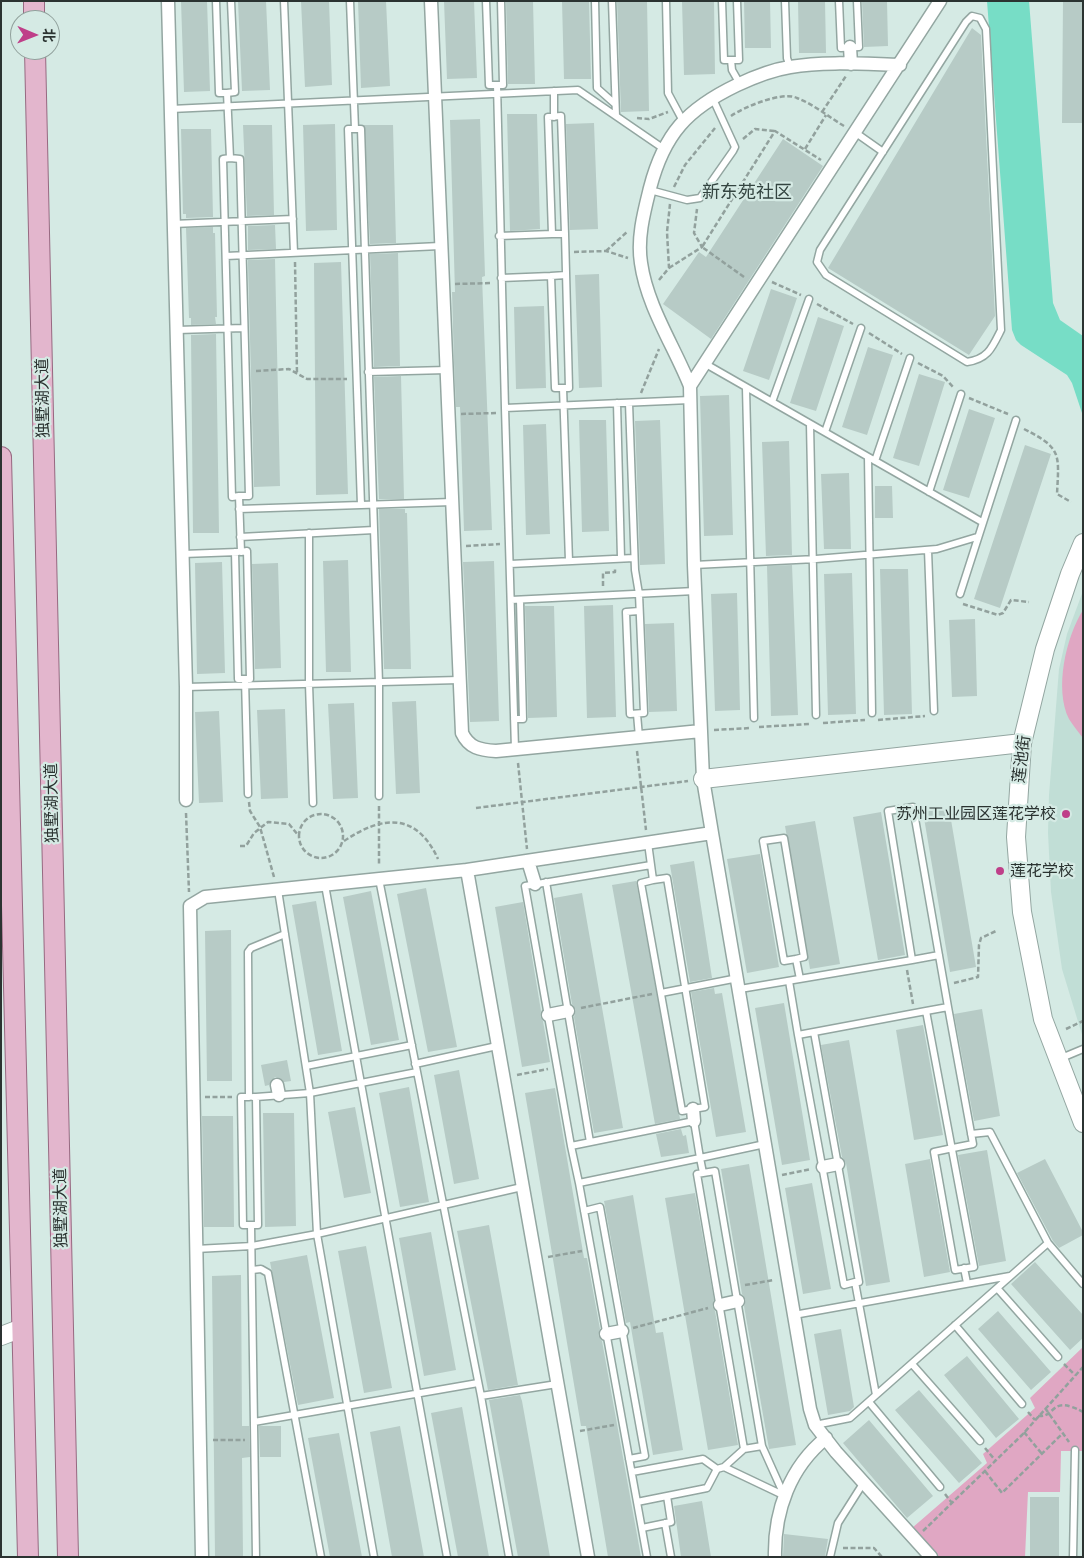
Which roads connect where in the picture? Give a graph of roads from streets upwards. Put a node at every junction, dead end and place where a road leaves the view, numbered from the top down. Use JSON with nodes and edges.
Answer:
{"nodes":[{"id":1,"x":168,"y":1,"type":"edge"},
{"id":2,"x":431,"y":1,"type":"edge"},
{"id":3,"x":940,"y":1,"type":"edge"},
{"id":4,"x":850,"y":47,"type":"road end"},
{"id":5,"x":35,"y":60,"type":"edge"},
{"id":6,"x":853,"y":64,"type":"junction"},
{"id":7,"x":900,"y":65,"type":"junction"},
{"id":8,"x":690,"y":386,"type":"junction"},
{"id":9,"x":1,"y":457,"type":"edge"},
{"id":10,"x":1083,"y":543,"type":"edge"},
{"id":11,"x":701,"y":731,"type":"junction"},
{"id":12,"x":1022,"y":743,"type":"junction"},
{"id":13,"x":703,"y":779,"type":"junction"},
{"id":14,"x":186,"y":800,"type":"road end"},
{"id":15,"x":712,"y":833,"type":"junction"},
{"id":16,"x":528,"y":861,"type":"junction"},
{"id":17,"x":467,"y":870,"type":"junction"},
{"id":18,"x":540,"y":883,"type":"road end"},
{"id":19,"x":568,"y":1011,"type":"road end"},
{"id":20,"x":548,"y":1015,"type":"road end"},
{"id":21,"x":1083,"y":1123,"type":"edge"},
{"id":22,"x":838,"y":1164,"type":"road end"},
{"id":23,"x":822,"y":1167,"type":"road end"},
{"id":24,"x":738,"y":1301,"type":"road end"},
{"id":25,"x":720,"y":1305,"type":"road end"},
{"id":26,"x":22,"y":1328,"type":"junction"},
{"id":27,"x":622,"y":1330,"type":"road end"},
{"id":28,"x":606,"y":1334,"type":"road end"},
{"id":29,"x":1,"y":1336,"type":"edge"},
{"id":30,"x":826,"y":1438,"type":"junction"},
{"id":31,"x":28,"y":1557,"type":"edge"},
{"id":32,"x":68,"y":1557,"type":"edge"},
{"id":33,"x":202,"y":1557,"type":"edge"},
{"id":34,"x":588,"y":1557,"type":"edge"},
{"id":35,"x":775,"y":1557,"type":"edge"},
{"id":36,"x":931,"y":1557,"type":"edge"}],
"edges":[{"from":1,"to":14,"type":"street"},
{"from":2,"to":11,"type":"street"},
{"from":3,"to":7,"type":"street"},
{"from":4,"to":6,"type":"street"},
{"from":5,"to":32,"type":"main road","name":"独墅湖大道"},
{"from":6,"to":7,"type":"street"},
{"from":6,"to":8,"type":"street"},
{"from":7,"to":8,"type":"street"},
{"from":8,"to":11,"type":"street"},
{"from":9,"to":26,"type":"main road"},
{"from":10,"to":12,"type":"main road","name":"莲池街"},
{"from":11,"to":13,"type":"street"},
{"from":12,"to":13,"type":"main road"},
{"from":12,"to":21,"type":"main road","name":"莲池街"},
{"from":13,"to":15,"type":"street"},
{"from":15,"to":16,"type":"street"},
{"from":15,"to":30,"type":"street"},
{"from":16,"to":17,"type":"street"},
{"from":16,"to":18,"type":"street"},
{"from":17,"to":33,"type":"street"},
{"from":17,"to":34,"type":"street"},
{"from":19,"to":20,"type":"street"},
{"from":22,"to":23,"type":"street"},
{"from":24,"to":25,"type":"street"},
{"from":26,"to":29,"type":"main road"},
{"from":26,"to":31,"type":"main road"},
{"from":27,"to":28,"type":"street"},
{"from":30,"to":35,"type":"street"},
{"from":30,"to":36,"type":"street"}]}
